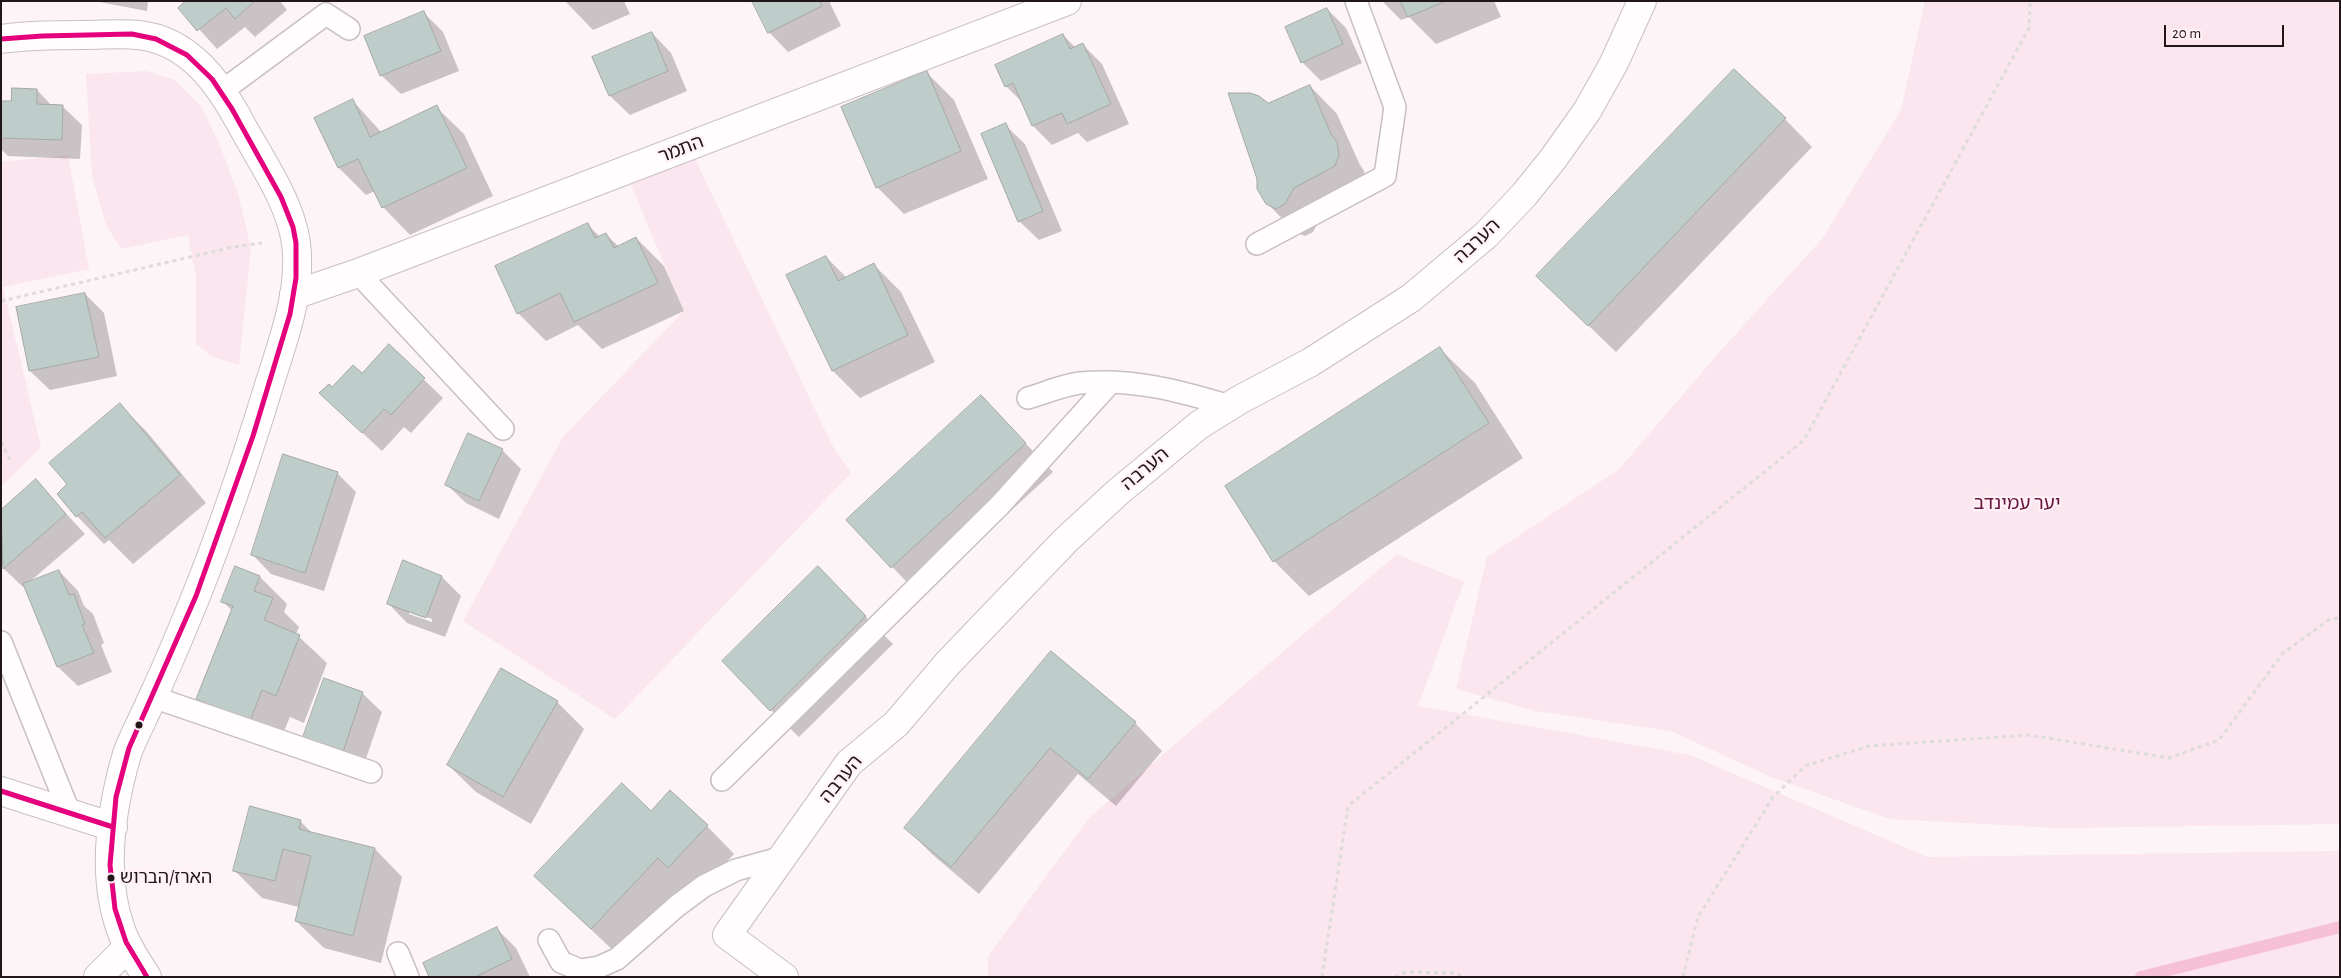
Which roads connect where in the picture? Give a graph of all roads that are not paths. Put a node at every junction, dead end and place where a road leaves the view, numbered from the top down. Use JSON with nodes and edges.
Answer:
{"nodes":[{"id":1,"x":1067,"y":1,"type":"edge"},
{"id":2,"x":1356,"y":1,"type":"edge"},
{"id":3,"x":1642,"y":1,"type":"edge"},
{"id":4,"x":350,"y":29,"type":"dead end"},
{"id":5,"x":1,"y":39,"type":"edge"},
{"id":6,"x":222,"y":91,"type":"junction"},
{"id":7,"x":1257,"y":244,"type":"dead end"},
{"id":8,"x":358,"y":273,"type":"junction"},
{"id":9,"x":294,"y":295,"type":"junction"},
{"id":10,"x":1111,"y":382,"type":"junction"},
{"id":11,"x":1028,"y":398,"type":"dead end"},
{"id":12,"x":1230,"y":406,"type":"junction"},
{"id":13,"x":503,"y":429,"type":"dead end"},
{"id":14,"x":1,"y":642,"type":"edge"},
{"id":15,"x":153,"y":697,"type":"junction"},
{"id":16,"x":371,"y":772,"type":"dead end"},
{"id":17,"x":722,"y":780,"type":"dead end"},
{"id":18,"x":1,"y":791,"type":"edge"},
{"id":19,"x":70,"y":814,"type":"junction"},
{"id":20,"x":113,"y":826,"type":"junction"},
{"id":21,"x":783,"y":857,"type":"junction"},
{"id":22,"x":549,"y":940,"type":"dead end"},
{"id":23,"x":128,"y":948,"type":"junction"},
{"id":24,"x":398,"y":953,"type":"dead end"},
{"id":25,"x":98,"y":977,"type":"edge"},
{"id":26,"x":146,"y":977,"type":"edge"},
{"id":27,"x":408,"y":977,"type":"edge"},
{"id":28,"x":784,"y":977,"type":"edge"}],
"edges":[{"from":1,"to":8,"type":"street","name":"התמר"},
{"from":2,"to":7,"type":"lane"},
{"from":3,"to":12,"type":"street","name":"הערבה"},
{"from":4,"to":6,"type":"lane"},
{"from":5,"to":6,"type":"street"},
{"from":6,"to":9,"type":"street"},
{"from":8,"to":9,"type":"street","name":"התמר"},
{"from":8,"to":13,"type":"lane"},
{"from":9,"to":15,"type":"street"},
{"from":10,"to":11,"type":"lane"},
{"from":10,"to":12,"type":"lane"},
{"from":10,"to":17,"type":"lane"},
{"from":12,"to":21,"type":"street","name":"הערבה"},
{"from":14,"to":19,"type":"lane"},
{"from":15,"to":16,"type":"lane"},
{"from":15,"to":20,"type":"street"},
{"from":18,"to":19,"type":"street"},
{"from":19,"to":20,"type":"street"},
{"from":20,"to":23,"type":"street"},
{"from":21,"to":22,"type":"lane"},
{"from":21,"to":28,"type":"street","name":"הערבה"},
{"from":23,"to":25,"type":"street"},
{"from":23,"to":26,"type":"street"},
{"from":24,"to":27,"type":"lane"}]}
